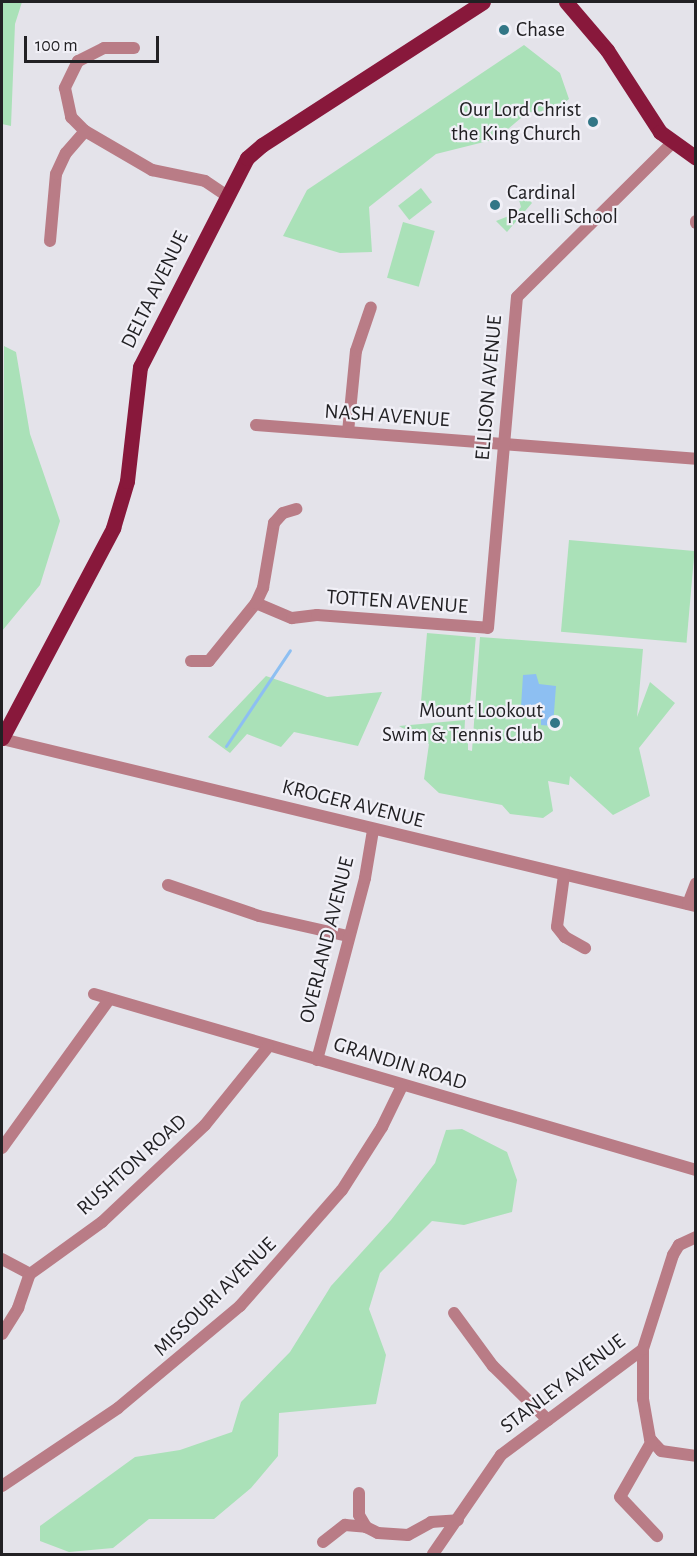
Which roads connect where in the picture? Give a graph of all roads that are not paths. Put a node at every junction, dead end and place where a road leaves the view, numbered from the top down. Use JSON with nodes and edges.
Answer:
{"nodes":[{"id":1,"x":483,"y":2,"type":"edge"},
{"id":2,"x":569,"y":3,"type":"edge"},
{"id":3,"x":134,"y":48,"type":"dead end"},
{"id":4,"x":85,"y":131,"type":"junction"},
{"id":5,"x":672,"y":143,"type":"junction"},
{"id":6,"x":696,"y":159,"type":"edge"},
{"id":7,"x":226,"y":195,"type":"junction"},
{"id":8,"x":50,"y":241,"type":"dead end"},
{"id":9,"x":371,"y":308,"type":"dead end"},
{"id":10,"x":256,"y":425,"type":"dead end"},
{"id":11,"x":348,"y":432,"type":"junction"},
{"id":12,"x":503,"y":444,"type":"junction"},
{"id":13,"x":696,"y":459,"type":"edge"},
{"id":14,"x":296,"y":509,"type":"dead end"},
{"id":15,"x":256,"y":603,"type":"junction"},
{"id":16,"x":488,"y":628,"type":"joint"},
{"id":17,"x":191,"y":661,"type":"dead end"},
{"id":18,"x":2,"y":738,"type":"edge"},
{"id":19,"x":373,"y":830,"type":"junction"},
{"id":20,"x":564,"y":875,"type":"junction"},
{"id":21,"x":696,"y":884,"type":"edge"},
{"id":22,"x":168,"y":885,"type":"dead end"},
{"id":23,"x":692,"y":905,"type":"edge"},
{"id":24,"x":348,"y":936,"type":"junction"},
{"id":25,"x":585,"y":948,"type":"dead end"},
{"id":26,"x":94,"y":994,"type":"dead end"},
{"id":27,"x":108,"y":1001,"type":"junction"},
{"id":28,"x":268,"y":1047,"type":"junction"},
{"id":29,"x":317,"y":1059,"type":"junction"},
{"id":30,"x":402,"y":1086,"type":"junction"},
{"id":31,"x":2,"y":1148,"type":"edge"},
{"id":32,"x":696,"y":1170,"type":"edge"},
{"id":33,"x":696,"y":1237,"type":"edge"},
{"id":34,"x":2,"y":1259,"type":"edge"},
{"id":35,"x":30,"y":1274,"type":"junction"},
{"id":36,"x":454,"y":1313,"type":"dead end"},
{"id":37,"x":2,"y":1334,"type":"edge"},
{"id":38,"x":643,"y":1349,"type":"junction"},
{"id":39,"x":548,"y":1420,"type":"junction"},
{"id":40,"x":652,"y":1441,"type":"junction"},
{"id":41,"x":696,"y":1456,"type":"edge"},
{"id":42,"x":2,"y":1486,"type":"edge"},
{"id":43,"x":359,"y":1492,"type":"dead end"},
{"id":44,"x":458,"y":1520,"type":"junction"},
{"id":45,"x":366,"y":1527,"type":"junction"},
{"id":46,"x":657,"y":1536,"type":"dead end"},
{"id":47,"x":323,"y":1542,"type":"dead end"},
{"id":48,"x":433,"y":1554,"type":"edge"}],
"edges":[{"from":1,"to":7,"type":"main road","name":"DELTA AVENUE"},
{"from":2,"to":5,"type":"main road"},
{"from":3,"to":4,"type":"street"},
{"from":4,"to":7,"type":"street"},
{"from":4,"to":8,"type":"street"},
{"from":5,"to":6,"type":"main road"},
{"from":5,"to":12,"type":"street","name":"ELLISON AVENUE"},
{"from":7,"to":18,"type":"main road","name":"DELTA AVENUE"},
{"from":9,"to":11,"type":"street"},
{"from":10,"to":11,"type":"street","name":"NASH AVENUE"},
{"from":11,"to":12,"type":"street","name":"NASH AVENUE"},
{"from":12,"to":13,"type":"street","name":"NASH AVENUE"},
{"from":12,"to":16,"type":"street","name":"ELLISON AVENUE"},
{"from":14,"to":15,"type":"street"},
{"from":15,"to":16,"type":"street","name":"TOTTEN AVENUE"},
{"from":15,"to":17,"type":"street"},
{"from":18,"to":19,"type":"street","name":"KROGER AVENUE"},
{"from":19,"to":20,"type":"street","name":"KROGER AVENUE"},
{"from":19,"to":24,"type":"street","name":"OVERLAND AVENUE"},
{"from":20,"to":23,"type":"street","name":"KROGER AVENUE"},
{"from":20,"to":25,"type":"street"},
{"from":21,"to":23,"type":"street"},
{"from":22,"to":24,"type":"street"},
{"from":24,"to":29,"type":"street","name":"OVERLAND AVENUE"},
{"from":26,"to":27,"type":"street","name":"GRANDIN ROAD"},
{"from":27,"to":28,"type":"street","name":"GRANDIN ROAD"},
{"from":27,"to":31,"type":"street"},
{"from":28,"to":29,"type":"street","name":"GRANDIN ROAD"},
{"from":28,"to":35,"type":"street","name":"RUSHTON ROAD"},
{"from":29,"to":30,"type":"street","name":"GRANDIN ROAD"},
{"from":30,"to":32,"type":"street","name":"GRANDIN ROAD"},
{"from":30,"to":42,"type":"street","name":"MISSOURI AVENUE"},
{"from":33,"to":38,"type":"street","name":"STANLEY AVENUE"},
{"from":34,"to":35,"type":"street"},
{"from":35,"to":37,"type":"street"},
{"from":36,"to":39,"type":"street"},
{"from":38,"to":39,"type":"street","name":"STANLEY AVENUE"},
{"from":38,"to":40,"type":"street"},
{"from":39,"to":44,"type":"street","name":"STANLEY AVENUE"},
{"from":40,"to":41,"type":"street"},
{"from":40,"to":46,"type":"street"},
{"from":43,"to":45,"type":"street"},
{"from":44,"to":45,"type":"street"},
{"from":44,"to":48,"type":"street","name":"STANLEY AVENUE"},
{"from":45,"to":47,"type":"street"}]}
